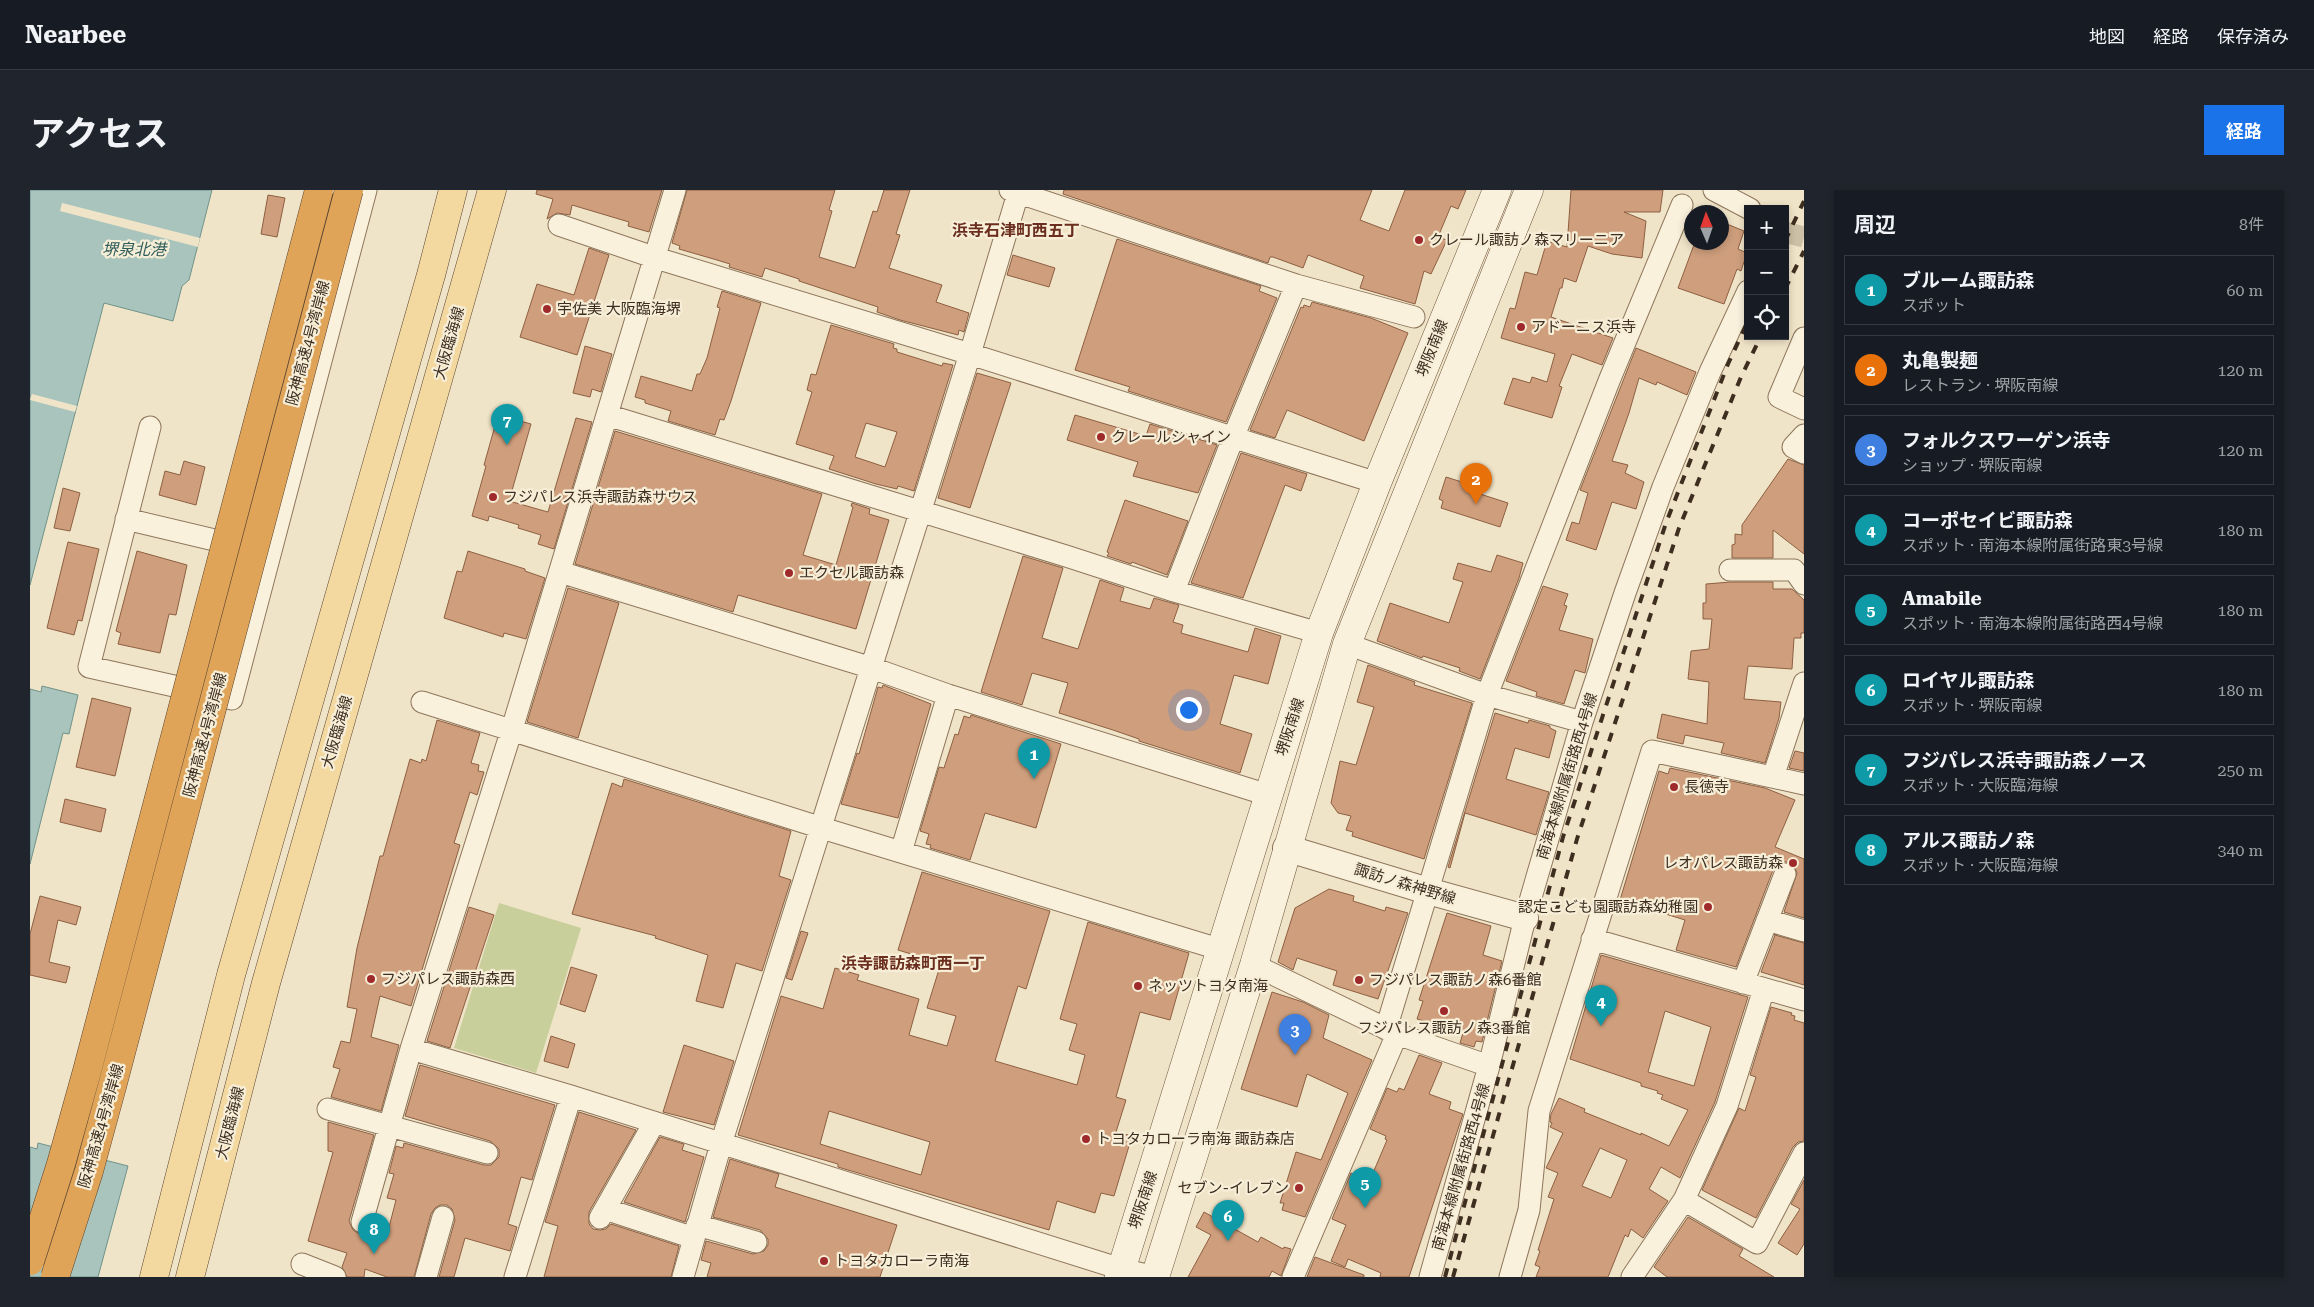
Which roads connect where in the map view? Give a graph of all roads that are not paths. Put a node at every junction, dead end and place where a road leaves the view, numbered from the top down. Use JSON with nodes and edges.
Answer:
{"nodes":[{"id":1,"x":319,"y":190,"type":"edge"},
{"id":2,"x":349,"y":190,"type":"edge"},
{"id":3,"x":366,"y":190,"type":"edge"},
{"id":4,"x":453,"y":190,"type":"edge"},
{"id":5,"x":492,"y":190,"type":"edge"},
{"id":6,"x":676,"y":190,"type":"edge"},
{"id":7,"x":1497,"y":190,"type":"edge"},
{"id":8,"x":1529,"y":190,"type":"edge"},
{"id":9,"x":1714,"y":190,"type":"edge"},
{"id":10,"x":1016,"y":191,"type":"edge"},
{"id":11,"x":1682,"y":205,"type":"dead end"},
{"id":12,"x":1744,"y":206,"type":"edge"},
{"id":13,"x":559,"y":225,"type":"dead end"},
{"id":14,"x":656,"y":258,"type":"junction"},
{"id":15,"x":1296,"y":286,"type":"junction"},
{"id":16,"x":1746,"y":295,"type":"edge"},
{"id":17,"x":1414,"y":316,"type":"dead end"},
{"id":18,"x":1804,"y":338,"type":"edge"},
{"id":19,"x":970,"y":354,"type":"junction"},
{"id":20,"x":1804,"y":410,"type":"edge"},
{"id":21,"x":607,"y":415,"type":"junction"},
{"id":22,"x":150,"y":427,"type":"dead end"},
{"id":23,"x":1804,"y":435,"type":"edge"},
{"id":24,"x":1233,"y":438,"type":"junction"},
{"id":25,"x":1804,"y":453,"type":"edge"},
{"id":26,"x":1377,"y":483,"type":"junction"},
{"id":27,"x":920,"y":511,"type":"junction"},
{"id":28,"x":126,"y":519,"type":"junction"},
{"id":29,"x":270,"y":554,"type":"junction"},
{"id":30,"x":1730,"y":570,"type":"dead end"},
{"id":31,"x":560,"y":572,"type":"junction"},
{"id":32,"x":1804,"y":584,"type":"edge"},
{"id":33,"x":1174,"y":591,"type":"junction"},
{"id":34,"x":1319,"y":633,"type":"junction"},
{"id":35,"x":1347,"y":644,"type":"junction"},
{"id":36,"x":872,"y":668,"type":"junction"},
{"id":37,"x":1804,"y":683,"type":"edge"},
{"id":38,"x":948,"y":695,"type":"junction"},
{"id":39,"x":1487,"y":695,"type":"junction"},
{"id":40,"x":422,"y":702,"type":"dead end"},
{"id":41,"x":1582,"y":722,"type":"junction"},
{"id":42,"x":512,"y":729,"type":"junction"},
{"id":43,"x":1773,"y":777,"type":"junction"},
{"id":44,"x":1804,"y":784,"type":"edge"},
{"id":45,"x":1268,"y":795,"type":"junction"},
{"id":46,"x":822,"y":828,"type":"junction"},
{"id":47,"x":1286,"y":848,"type":"junction"},
{"id":48,"x":901,"y":852,"type":"junction"},
{"id":49,"x":1784,"y":874,"type":"dead end"},
{"id":50,"x":1428,"y":891,"type":"junction"},
{"id":51,"x":1524,"y":918,"type":"junction"},
{"id":52,"x":1767,"y":920,"type":"junction"},
{"id":53,"x":1804,"y":931,"type":"edge"},
{"id":54,"x":1592,"y":939,"type":"junction"},
{"id":55,"x":1222,"y":950,"type":"junction"},
{"id":56,"x":1254,"y":965,"type":"junction"},
{"id":57,"x":1743,"y":983,"type":"junction"},
{"id":58,"x":1764,"y":989,"type":"junction"},
{"id":59,"x":1804,"y":1000,"type":"edge"},
{"id":60,"x":1392,"y":1032,"type":"junction"},
{"id":61,"x":411,"y":1049,"type":"junction"},
{"id":62,"x":1489,"y":1066,"type":"junction"},
{"id":63,"x":571,"y":1096,"type":"junction"},
{"id":64,"x":328,"y":1109,"type":"dead end"},
{"id":65,"x":654,"y":1123,"type":"junction"},
{"id":66,"x":388,"y":1126,"type":"junction"},
{"id":67,"x":722,"y":1144,"type":"junction"},
{"id":68,"x":1804,"y":1152,"type":"edge"},
{"id":69,"x":487,"y":1153,"type":"dead end"},
{"id":70,"x":1684,"y":1200,"type":"junction"},
{"id":71,"x":443,"y":1217,"type":"dead end"},
{"id":72,"x":362,"y":1222,"type":"dead end"},
{"id":73,"x":696,"y":1232,"type":"junction"},
{"id":74,"x":756,"y":1242,"type":"dead end"},
{"id":75,"x":30,"y":1261,"type":"edge"},
{"id":76,"x":302,"y":1264,"type":"dead end"},
{"id":77,"x":1120,"y":1273,"type":"edge"},
{"id":78,"x":55,"y":1277,"type":"edge"},
{"id":79,"x":154,"y":1277,"type":"edge"},
{"id":80,"x":190,"y":1277,"type":"edge"},
{"id":81,"x":334,"y":1277,"type":"edge"},
{"id":82,"x":426,"y":1277,"type":"edge"},
{"id":83,"x":515,"y":1277,"type":"edge"},
{"id":84,"x":683,"y":1277,"type":"edge"},
{"id":85,"x":1155,"y":1277,"type":"edge"},
{"id":86,"x":1293,"y":1277,"type":"edge"},
{"id":87,"x":1430,"y":1277,"type":"edge"},
{"id":88,"x":1510,"y":1277,"type":"edge"},
{"id":89,"x":1632,"y":1277,"type":"edge"}],
"edges":[{"from":1,"to":75,"type":"highway","name":"阪神高速4号湾岸線","bridge":true},
{"from":2,"to":78,"type":"highway","name":"阪神高速4号湾岸線","bridge":true},
{"from":3,"to":29,"type":"street"},
{"from":4,"to":79,"type":"main road"},
{"from":5,"to":80,"type":"main road","name":"大阪臨海線"},
{"from":6,"to":14,"type":"street"},
{"from":7,"to":26,"type":"main road","name":"堺阪南線"},
{"from":8,"to":35,"type":"main road","name":"堺阪南線"},
{"from":9,"to":12,"type":"street"},
{"from":10,"to":15,"type":"street"},
{"from":10,"to":19,"type":"street"},
{"from":11,"to":39,"type":"street"},
{"from":13,"to":14,"type":"street"},
{"from":14,"to":19,"type":"street"},
{"from":14,"to":21,"type":"street"},
{"from":15,"to":17,"type":"street"},
{"from":15,"to":24,"type":"street"},
{"from":16,"to":41,"type":"street","name":"南海本線附属街路西4号線"},
{"from":18,"to":20,"type":"street"},
{"from":19,"to":24,"type":"street"},
{"from":19,"to":27,"type":"street"},
{"from":21,"to":27,"type":"street"},
{"from":21,"to":31,"type":"street"},
{"from":22,"to":28,"type":"street"},
{"from":23,"to":25,"type":"street"},
{"from":24,"to":26,"type":"street"},
{"from":24,"to":33,"type":"street"},
{"from":26,"to":34,"type":"main road","name":"堺阪南線"},
{"from":27,"to":33,"type":"street"},
{"from":27,"to":36,"type":"street"},
{"from":28,"to":29,"type":"street"},
{"from":28,"to":29,"type":"street"},
{"from":30,"to":32,"type":"street"},
{"from":31,"to":36,"type":"street"},
{"from":31,"to":42,"type":"street"},
{"from":33,"to":34,"type":"street"},
{"from":34,"to":45,"type":"main road","name":"堺阪南線"},
{"from":35,"to":39,"type":"street"},
{"from":35,"to":47,"type":"main road","name":"堺阪南線"},
{"from":36,"to":38,"type":"street"},
{"from":36,"to":46,"type":"street"},
{"from":37,"to":43,"type":"street"},
{"from":38,"to":45,"type":"street"},
{"from":38,"to":48,"type":"street"},
{"from":39,"to":41,"type":"street"},
{"from":39,"to":50,"type":"street"},
{"from":40,"to":42,"type":"street"},
{"from":41,"to":51,"type":"street","name":"南海本線附属街路西4号線"},
{"from":42,"to":46,"type":"street"},
{"from":42,"to":61,"type":"street"},
{"from":43,"to":44,"type":"street"},
{"from":43,"to":54,"type":"street"},
{"from":45,"to":55,"type":"main road","name":"堺阪南線"},
{"from":46,"to":48,"type":"street"},
{"from":46,"to":67,"type":"street"},
{"from":47,"to":50,"type":"street","name":"諏訪ノ森神野線"},
{"from":47,"to":56,"type":"main road","name":"堺阪南線"},
{"from":48,"to":55,"type":"street"},
{"from":49,"to":52,"type":"street"},
{"from":50,"to":51,"type":"street","name":"諏訪ノ森神野線"},
{"from":50,"to":60,"type":"street"},
{"from":51,"to":62,"type":"street","name":"南海本線附属街路西4号線"},
{"from":52,"to":53,"type":"street"},
{"from":52,"to":57,"type":"street"},
{"from":54,"to":57,"type":"street"},
{"from":54,"to":88,"type":"street"},
{"from":55,"to":77,"type":"main road","name":"堺阪南線"},
{"from":56,"to":60,"type":"street"},
{"from":56,"to":85,"type":"main road","name":"堺阪南線"},
{"from":57,"to":58,"type":"street"},
{"from":58,"to":59,"type":"street"},
{"from":58,"to":70,"type":"street"},
{"from":60,"to":62,"type":"street"},
{"from":60,"to":86,"type":"street"},
{"from":61,"to":63,"type":"street"},
{"from":61,"to":66,"type":"street"},
{"from":62,"to":87,"type":"street","name":"南海本線附属街路西4号線"},
{"from":63,"to":65,"type":"street"},
{"from":63,"to":83,"type":"street"},
{"from":64,"to":66,"type":"street"},
{"from":65,"to":67,"type":"street"},
{"from":65,"to":73,"type":"street"},
{"from":66,"to":69,"type":"street"},
{"from":66,"to":72,"type":"street"},
{"from":67,"to":73,"type":"street"},
{"from":67,"to":77,"type":"street"},
{"from":68,"to":70,"type":"street"},
{"from":70,"to":89,"type":"street"},
{"from":71,"to":82,"type":"street"},
{"from":73,"to":74,"type":"street"},
{"from":73,"to":84,"type":"street"},
{"from":76,"to":81,"type":"street"},
{"from":77,"to":85,"type":"street"}]}
